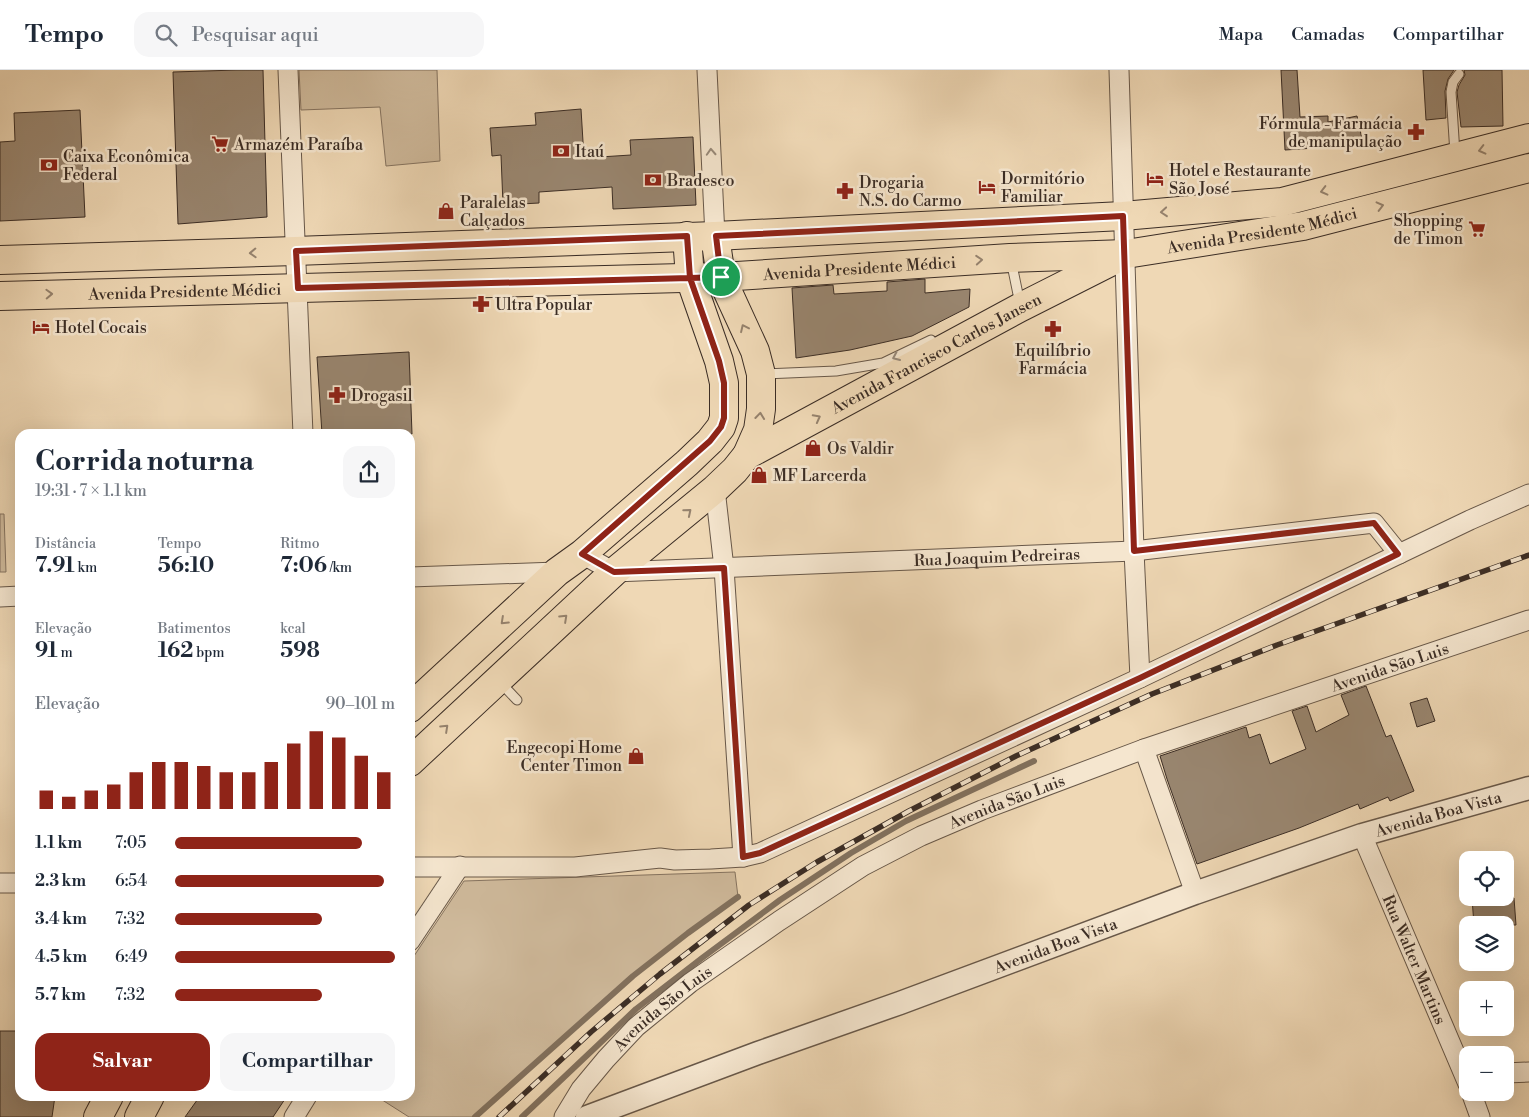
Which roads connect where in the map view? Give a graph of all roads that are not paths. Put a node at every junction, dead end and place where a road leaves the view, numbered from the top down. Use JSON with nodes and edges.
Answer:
{"nodes":[{"id":1,"x":288,"y":70,"type":"edge"},
{"id":2,"x":707,"y":70,"type":"edge"},
{"id":3,"x":1119,"y":70,"type":"edge"},
{"id":4,"x":1459,"y":74,"type":"dead end"},
{"id":5,"x":1529,"y":138,"type":"edge"},
{"id":6,"x":1455,"y":157,"type":"junction"},
{"id":7,"x":1529,"y":168,"type":"edge"},
{"id":8,"x":1123,"y":216,"type":"junction"},
{"id":9,"x":687,"y":236,"type":"junction"},
{"id":10,"x":716,"y":236,"type":"junction"},
{"id":11,"x":296,"y":251,"type":"junction"},
{"id":12,"x":1126,"y":254,"type":"junction"},
{"id":13,"x":1010,"y":258,"type":"junction"},
{"id":14,"x":0,"y":260,"type":"edge"},
{"id":15,"x":721,"y":277,"type":"junction"},
{"id":16,"x":690,"y":278,"type":"junction"},
{"id":17,"x":298,"y":288,"type":"junction"},
{"id":18,"x":0,"y":296,"type":"edge"},
{"id":19,"x":1017,"y":301,"type":"junction"},
{"id":20,"x":941,"y":335,"type":"dead end"},
{"id":21,"x":761,"y":374,"type":"junction"},
{"id":22,"x":303,"y":429,"type":"edge"},
{"id":23,"x":747,"y":455,"type":"junction"},
{"id":24,"x":715,"y":489,"type":"junction"},
{"id":25,"x":1529,"y":494,"type":"edge"},
{"id":26,"x":1134,"y":551,"type":"junction"},
{"id":27,"x":582,"y":554,"type":"junction"},
{"id":28,"x":1398,"y":554,"type":"junction"},
{"id":29,"x":724,"y":568,"type":"junction"},
{"id":30,"x":557,"y":572,"type":"junction"},
{"id":31,"x":614,"y":572,"type":"junction"},
{"id":32,"x":415,"y":577,"type":"edge"},
{"id":33,"x":15,"y":596,"type":"edge"},
{"id":34,"x":0,"y":597,"type":"edge"},
{"id":35,"x":1529,"y":620,"type":"edge"},
{"id":36,"x":1140,"y":678,"type":"junction"},
{"id":37,"x":498,"y":679,"type":"junction"},
{"id":38,"x":517,"y":700,"type":"dead end"},
{"id":39,"x":415,"y":703,"type":"edge"},
{"id":40,"x":1144,"y":749,"type":"junction"},
{"id":41,"x":415,"y":757,"type":"edge"},
{"id":42,"x":1529,"y":788,"type":"edge"},
{"id":43,"x":1362,"y":835,"type":"junction"},
{"id":44,"x":743,"y":857,"type":"junction"},
{"id":45,"x":460,"y":866,"type":"junction"},
{"id":46,"x":415,"y":867,"type":"edge"},
{"id":47,"x":0,"y":883,"type":"edge"},
{"id":48,"x":15,"y":883,"type":"edge"},
{"id":49,"x":1195,"y":893,"type":"junction"},
{"id":50,"x":415,"y":934,"type":"edge"},
{"id":51,"x":1459,"y":1061,"type":"edge"},
{"id":52,"x":1529,"y":1072,"type":"edge"},
{"id":53,"x":1514,"y":1073,"type":"edge"},
{"id":54,"x":106,"y":1101,"type":"edge"},
{"id":55,"x":147,"y":1101,"type":"edge"},
{"id":56,"x":304,"y":1101,"type":"edge"},
{"id":57,"x":1474,"y":1101,"type":"edge"},
{"id":58,"x":98,"y":1117,"type":"edge"},
{"id":59,"x":139,"y":1117,"type":"edge"},
{"id":60,"x":294,"y":1117,"type":"edge"},
{"id":61,"x":564,"y":1117,"type":"edge"},
{"id":62,"x":587,"y":1117,"type":"edge"},
{"id":63,"x":1480,"y":1117,"type":"edge"}],
"edges":[{"from":1,"to":11,"type":"street"},
{"from":10,"to":2,"type":"street","one_way":true},
{"from":3,"to":8,"type":"street"},
{"from":4,"to":6,"type":"lane"},
{"from":5,"to":6,"type":"main road","name":"Avenida Presidente Médici","one_way":true},
{"from":6,"to":8,"type":"main road","name":"Avenida Presidente Médici","one_way":true},
{"from":12,"to":7,"type":"main road","name":"Avenida Presidente Médici","one_way":true},
{"from":8,"to":10,"type":"main road","name":"Avenida Presidente Médici"},
{"from":8,"to":12,"type":"street"},
{"from":9,"to":10,"type":"main road","name":"Avenida Presidente Médici"},
{"from":9,"to":11,"type":"main road","name":"Avenida Presidente Médici"},
{"from":9,"to":16,"type":"main road"},
{"from":10,"to":15,"type":"main road","name":"Avenida Francisco Carlos Jansen"},
{"from":11,"to":14,"type":"main road","name":"Avenida Presidente Médici","one_way":true},
{"from":11,"to":17,"type":"street"},
{"from":12,"to":13,"type":"main road","name":"Avenida Presidente Médici"},
{"from":12,"to":19,"type":"main road","name":"Avenida Francisco Carlos Jansen"},
{"from":12,"to":26,"type":"street"},
{"from":15,"to":13,"type":"main road","name":"Avenida Presidente Médici","one_way":true},
{"from":13,"to":19,"type":"lane"},
{"from":15,"to":16,"type":"main road","name":"Avenida Presidente Médici"},
{"from":21,"to":15,"type":"main road","name":"Avenida Francisco Carlos Jansen","one_way":true},
{"from":16,"to":17,"type":"main road","name":"Avenida Presidente Médici"},
{"from":16,"to":27,"type":"main road"},
{"from":18,"to":17,"type":"main road","name":"Avenida Presidente Médici","one_way":true},
{"from":17,"to":22,"type":"street"},
{"from":23,"to":19,"type":"main road","name":"Avenida Francisco Carlos Jansen","one_way":true},
{"from":20,"to":21,"type":"lane","one_way":true},
{"from":23,"to":21,"type":"main road","name":"Avenida Francisco Carlos Jansen","one_way":true},
{"from":23,"to":24,"type":"main road","name":"Avenida Francisco Carlos Jansen"},
{"from":24,"to":29,"type":"street"},
{"from":31,"to":24,"type":"main road","name":"Avenida Francisco Carlos Jansen","one_way":true},
{"from":25,"to":28,"type":"street"},
{"from":26,"to":28,"type":"street","name":"Rua Joaquim Pedreiras"},
{"from":26,"to":29,"type":"street","name":"Rua Joaquim Pedreiras"},
{"from":26,"to":36,"type":"street"},
{"from":27,"to":30,"type":"main road"},
{"from":27,"to":31,"type":"street"},
{"from":28,"to":36,"type":"street"},
{"from":29,"to":31,"type":"street","name":"Rua Joaquim Pedreiras"},
{"from":29,"to":44,"type":"street"},
{"from":30,"to":32,"type":"street"},
{"from":30,"to":39,"type":"main road","one_way":true},
{"from":37,"to":31,"type":"main road","name":"Avenida Francisco Carlos Jansen","one_way":true},
{"from":33,"to":34,"type":"street"},
{"from":35,"to":40,"type":"street","name":"Avenida São Luis"},
{"from":36,"to":44,"type":"street"},
{"from":37,"to":38,"type":"lane"},
{"from":41,"to":37,"type":"main road","name":"Avenida Francisco Carlos Jansen","one_way":true},
{"from":40,"to":49,"type":"street"},
{"from":40,"to":61,"type":"street","name":"Avenida São Luis"},
{"from":42,"to":43,"type":"street","name":"Avenida Boa Vista"},
{"from":43,"to":49,"type":"street","name":"Avenida Boa Vista"},
{"from":43,"to":51,"type":"street","name":"Rua Walter Martins"},
{"from":44,"to":45,"type":"street"},
{"from":45,"to":46,"type":"street"},
{"from":45,"to":50,"type":"street"},
{"from":47,"to":48,"type":"street"},
{"from":49,"to":62,"type":"street","name":"Avenida Boa Vista"},
{"from":52,"to":53,"type":"street"},
{"from":54,"to":58,"type":"main road"},
{"from":55,"to":59,"type":"main road"},
{"from":56,"to":60,"type":"street"},
{"from":57,"to":63,"type":"street"}]}
